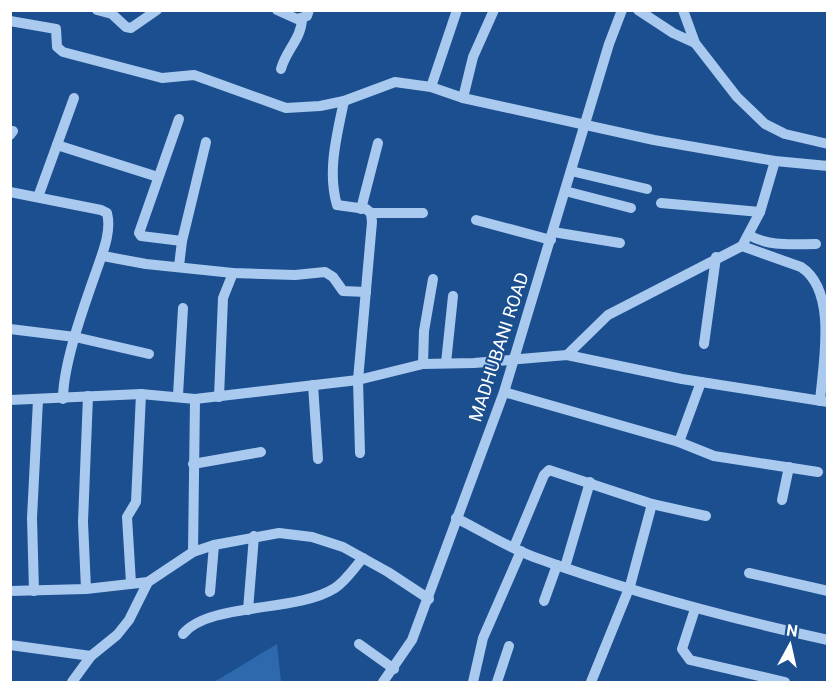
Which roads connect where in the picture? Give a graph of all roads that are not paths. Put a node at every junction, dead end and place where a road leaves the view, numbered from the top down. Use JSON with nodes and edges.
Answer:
{"nodes":[{"id":1,"x":97,"y":10,"type":"edge"},
{"id":2,"x":157,"y":10,"type":"edge"},
{"id":3,"x":277,"y":10,"type":"edge"},
{"id":4,"x":457,"y":10,"type":"edge"},
{"id":5,"x":494,"y":10,"type":"edge"},
{"id":6,"x":622,"y":10,"type":"edge"},
{"id":7,"x":639,"y":10,"type":"edge"},
{"id":8,"x":683,"y":10,"type":"edge"},
{"id":9,"x":305,"y":14,"type":"edge"},
{"id":10,"x":10,"y":21,"type":"edge"},
{"id":11,"x":695,"y":44,"type":"junction"},
{"id":12,"x":282,"y":69,"type":"dead end"},
{"id":13,"x":431,"y":87,"type":"junction"},
{"id":14,"x":463,"y":98,"type":"junction"},
{"id":15,"x":74,"y":99,"type":"dead end"},
{"id":16,"x":344,"y":101,"type":"junction"},
{"id":17,"x":179,"y":119,"type":"dead end"},
{"id":18,"x":586,"y":123,"type":"junction"},
{"id":19,"x":206,"y":142,"type":"dead end"},
{"id":20,"x":378,"y":143,"type":"dead end"},
{"id":21,"x":828,"y":144,"type":"edge"},
{"id":22,"x":57,"y":145,"type":"junction"},
{"id":23,"x":775,"y":161,"type":"junction"},
{"id":24,"x":828,"y":166,"type":"edge"},
{"id":25,"x":571,"y":171,"type":"junction"},
{"id":26,"x":158,"y":177,"type":"junction"},
{"id":27,"x":647,"y":189,"type":"dead end"},
{"id":28,"x":565,"y":191,"type":"junction"},
{"id":29,"x":10,"y":192,"type":"edge"},
{"id":30,"x":38,"y":197,"type":"junction"},
{"id":31,"x":661,"y":203,"type":"dead end"},
{"id":32,"x":631,"y":208,"type":"dead end"},
{"id":33,"x":366,"y":211,"type":"junction"},
{"id":34,"x":760,"y":212,"type":"junction"},
{"id":35,"x":423,"y":213,"type":"dead end"},
{"id":36,"x":477,"y":220,"type":"dead end"},
{"id":37,"x":749,"y":235,"type":"junction"},
{"id":38,"x":552,"y":236,"type":"junction"},
{"id":39,"x":182,"y":241,"type":"junction"},
{"id":40,"x":620,"y":243,"type":"dead end"},
{"id":41,"x":816,"y":244,"type":"dead end"},
{"id":42,"x":742,"y":246,"type":"junction"},
{"id":43,"x":103,"y":256,"type":"junction"},
{"id":44,"x":716,"y":257,"type":"junction"},
{"id":45,"x":179,"y":266,"type":"junction"},
{"id":46,"x":233,"y":273,"type":"junction"},
{"id":47,"x":433,"y":279,"type":"dead end"},
{"id":48,"x":366,"y":292,"type":"junction"},
{"id":49,"x":453,"y":296,"type":"dead end"},
{"id":50,"x":183,"y":308,"type":"dead end"},
{"id":51,"x":10,"y":329,"type":"edge"},
{"id":52,"x":75,"y":337,"type":"junction"},
{"id":53,"x":704,"y":344,"type":"dead end"},
{"id":54,"x":149,"y":354,"type":"dead end"},
{"id":55,"x":567,"y":355,"type":"junction"},
{"id":56,"x":515,"y":358,"type":"junction"},
{"id":57,"x":446,"y":363,"type":"junction"},
{"id":58,"x":423,"y":364,"type":"junction"},
{"id":59,"x":358,"y":380,"type":"junction"},
{"id":60,"x":701,"y":382,"type":"junction"},
{"id":61,"x":313,"y":385,"type":"junction"},
{"id":62,"x":504,"y":392,"type":"junction"},
{"id":63,"x":141,"y":394,"type":"junction"},
{"id":64,"x":88,"y":396,"type":"junction"},
{"id":65,"x":178,"y":396,"type":"junction"},
{"id":66,"x":219,"y":397,"type":"junction"},
{"id":67,"x":63,"y":399,"type":"junction"},
{"id":68,"x":195,"y":399,"type":"junction"},
{"id":69,"x":10,"y":400,"type":"edge"},
{"id":70,"x":38,"y":400,"type":"junction"},
{"id":71,"x":824,"y":402,"type":"edge"},
{"id":72,"x":679,"y":442,"type":"junction"},
{"id":73,"x":261,"y":452,"type":"dead end"},
{"id":74,"x":360,"y":453,"type":"dead end"},
{"id":75,"x":318,"y":459,"type":"dead end"},
{"id":76,"x":193,"y":464,"type":"junction"},
{"id":77,"x":789,"y":467,"type":"junction"},
{"id":78,"x":818,"y":472,"type":"dead end"},
{"id":79,"x":590,"y":482,"type":"junction"},
{"id":80,"x":782,"y":500,"type":"dead end"},
{"id":81,"x":652,"y":504,"type":"junction"},
{"id":82,"x":706,"y":516,"type":"dead end"},
{"id":83,"x":456,"y":518,"type":"junction"},
{"id":84,"x":254,"y":536,"type":"junction"},
{"id":85,"x":214,"y":545,"type":"junction"},
{"id":86,"x":517,"y":549,"type":"junction"},
{"id":87,"x":193,"y":552,"type":"junction"},
{"id":88,"x":363,"y":558,"type":"junction"},
{"id":89,"x":561,"y":566,"type":"junction"},
{"id":90,"x":749,"y":573,"type":"dead end"},
{"id":91,"x":148,"y":582,"type":"junction"},
{"id":92,"x":131,"y":583,"type":"junction"},
{"id":93,"x":629,"y":588,"type":"junction"},
{"id":94,"x":86,"y":589,"type":"junction"},
{"id":95,"x":10,"y":591,"type":"edge"},
{"id":96,"x":34,"y":591,"type":"junction"},
{"id":97,"x":828,"y":591,"type":"edge"},
{"id":98,"x":210,"y":592,"type":"dead end"},
{"id":99,"x":429,"y":599,"type":"junction"},
{"id":100,"x":544,"y":601,"type":"dead end"},
{"id":101,"x":695,"y":609,"type":"junction"},
{"id":102,"x":248,"y":610,"type":"junction"},
{"id":103,"x":183,"y":634,"type":"dead end"},
{"id":104,"x":828,"y":640,"type":"edge"},
{"id":105,"x":359,"y":644,"type":"dead end"},
{"id":106,"x":10,"y":645,"type":"edge"},
{"id":107,"x":509,"y":646,"type":"dead end"},
{"id":108,"x":91,"y":656,"type":"junction"},
{"id":109,"x":394,"y":669,"type":"junction"},
{"id":110,"x":748,"y":679,"type":"edge"},
{"id":111,"x":72,"y":682,"type":"edge"},
{"id":112,"x":383,"y":682,"type":"edge"},
{"id":113,"x":473,"y":682,"type":"edge"},
{"id":114,"x":497,"y":682,"type":"edge"},
{"id":115,"x":591,"y":682,"type":"edge"},
{"id":116,"x":786,"y":682,"type":"edge"}],
"edges":[{"from":1,"to":2,"type":"street"},
{"from":3,"to":9,"type":"street"},
{"from":4,"to":13,"type":"street"},
{"from":5,"to":14,"type":"street"},
{"from":6,"to":18,"type":"street","name":"MADHUBANI ROAD"},
{"from":7,"to":11,"type":"street"},
{"from":8,"to":11,"type":"street"},
{"from":9,"to":12,"type":"street"},
{"from":10,"to":16,"type":"street"},
{"from":11,"to":21,"type":"street"},
{"from":13,"to":14,"type":"street"},
{"from":13,"to":16,"type":"street"},
{"from":14,"to":18,"type":"street"},
{"from":15,"to":22,"type":"street"},
{"from":16,"to":33,"type":"street"},
{"from":17,"to":26,"type":"street"},
{"from":18,"to":23,"type":"street"},
{"from":18,"to":25,"type":"street","name":"MADHUBANI ROAD"},
{"from":19,"to":39,"type":"street"},
{"from":20,"to":33,"type":"street"},
{"from":22,"to":26,"type":"street"},
{"from":22,"to":30,"type":"street"},
{"from":23,"to":24,"type":"street"},
{"from":23,"to":34,"type":"street"},
{"from":25,"to":27,"type":"street"},
{"from":25,"to":28,"type":"street","name":"MADHUBANI ROAD"},
{"from":26,"to":39,"type":"street"},
{"from":28,"to":32,"type":"street"},
{"from":28,"to":38,"type":"street","name":"MADHUBANI ROAD"},
{"from":29,"to":30,"type":"street"},
{"from":30,"to":43,"type":"street"},
{"from":31,"to":34,"type":"street"},
{"from":33,"to":35,"type":"street"},
{"from":33,"to":48,"type":"street"},
{"from":34,"to":37,"type":"street"},
{"from":36,"to":38,"type":"street"},
{"from":37,"to":41,"type":"street"},
{"from":37,"to":42,"type":"street"},
{"from":38,"to":40,"type":"street"},
{"from":38,"to":56,"type":"street","name":"MADHUBANI ROAD"},
{"from":39,"to":45,"type":"street"},
{"from":42,"to":44,"type":"street"},
{"from":42,"to":71,"type":"street"},
{"from":43,"to":45,"type":"street"},
{"from":43,"to":52,"type":"street"},
{"from":44,"to":53,"type":"street"},
{"from":44,"to":55,"type":"street"},
{"from":45,"to":46,"type":"street"},
{"from":46,"to":48,"type":"street"},
{"from":46,"to":66,"type":"street"},
{"from":47,"to":58,"type":"street"},
{"from":48,"to":59,"type":"street"},
{"from":49,"to":57,"type":"street"},
{"from":50,"to":65,"type":"street"},
{"from":51,"to":52,"type":"street"},
{"from":52,"to":54,"type":"street"},
{"from":52,"to":67,"type":"street"},
{"from":55,"to":56,"type":"street"},
{"from":55,"to":60,"type":"street"},
{"from":56,"to":57,"type":"street"},
{"from":56,"to":62,"type":"street","name":"MADHUBANI ROAD"},
{"from":57,"to":58,"type":"street"},
{"from":58,"to":59,"type":"street"},
{"from":59,"to":61,"type":"street"},
{"from":59,"to":74,"type":"street"},
{"from":60,"to":71,"type":"street"},
{"from":60,"to":72,"type":"street"},
{"from":61,"to":66,"type":"street"},
{"from":61,"to":75,"type":"street"},
{"from":62,"to":72,"type":"street"},
{"from":62,"to":83,"type":"street","name":"MADHUBANI ROAD"},
{"from":63,"to":64,"type":"street"},
{"from":63,"to":65,"type":"street"},
{"from":63,"to":92,"type":"street"},
{"from":64,"to":67,"type":"street"},
{"from":64,"to":94,"type":"street"},
{"from":65,"to":68,"type":"street"},
{"from":66,"to":68,"type":"street"},
{"from":67,"to":70,"type":"street"},
{"from":68,"to":76,"type":"street"},
{"from":69,"to":70,"type":"street"},
{"from":70,"to":96,"type":"street"},
{"from":72,"to":77,"type":"street"},
{"from":73,"to":76,"type":"street"},
{"from":76,"to":87,"type":"street"},
{"from":77,"to":78,"type":"street"},
{"from":77,"to":80,"type":"street"},
{"from":79,"to":81,"type":"street"},
{"from":79,"to":86,"type":"street"},
{"from":79,"to":89,"type":"street"},
{"from":81,"to":82,"type":"street"},
{"from":81,"to":93,"type":"street"},
{"from":83,"to":86,"type":"street"},
{"from":83,"to":99,"type":"street","name":"MADHUBANI ROAD"},
{"from":84,"to":85,"type":"street"},
{"from":84,"to":88,"type":"street"},
{"from":84,"to":102,"type":"street"},
{"from":85,"to":87,"type":"street"},
{"from":85,"to":98,"type":"street"},
{"from":86,"to":89,"type":"street"},
{"from":86,"to":113,"type":"street"},
{"from":87,"to":91,"type":"street"},
{"from":88,"to":99,"type":"street"},
{"from":88,"to":102,"type":"street"},
{"from":89,"to":93,"type":"street"},
{"from":89,"to":100,"type":"street"},
{"from":90,"to":97,"type":"street"},
{"from":91,"to":92,"type":"street"},
{"from":91,"to":108,"type":"street"},
{"from":92,"to":94,"type":"street"},
{"from":93,"to":101,"type":"street"},
{"from":93,"to":115,"type":"street"},
{"from":94,"to":96,"type":"street"},
{"from":95,"to":96,"type":"street"},
{"from":99,"to":109,"type":"street","name":"MADHUBANI ROAD"},
{"from":101,"to":104,"type":"street"},
{"from":101,"to":110,"type":"street"},
{"from":102,"to":103,"type":"street"},
{"from":105,"to":109,"type":"street"},
{"from":106,"to":108,"type":"street"},
{"from":107,"to":114,"type":"street"},
{"from":108,"to":111,"type":"street"},
{"from":109,"to":112,"type":"street","name":"MADHUBANI ROAD"},
{"from":110,"to":116,"type":"street"}]}
